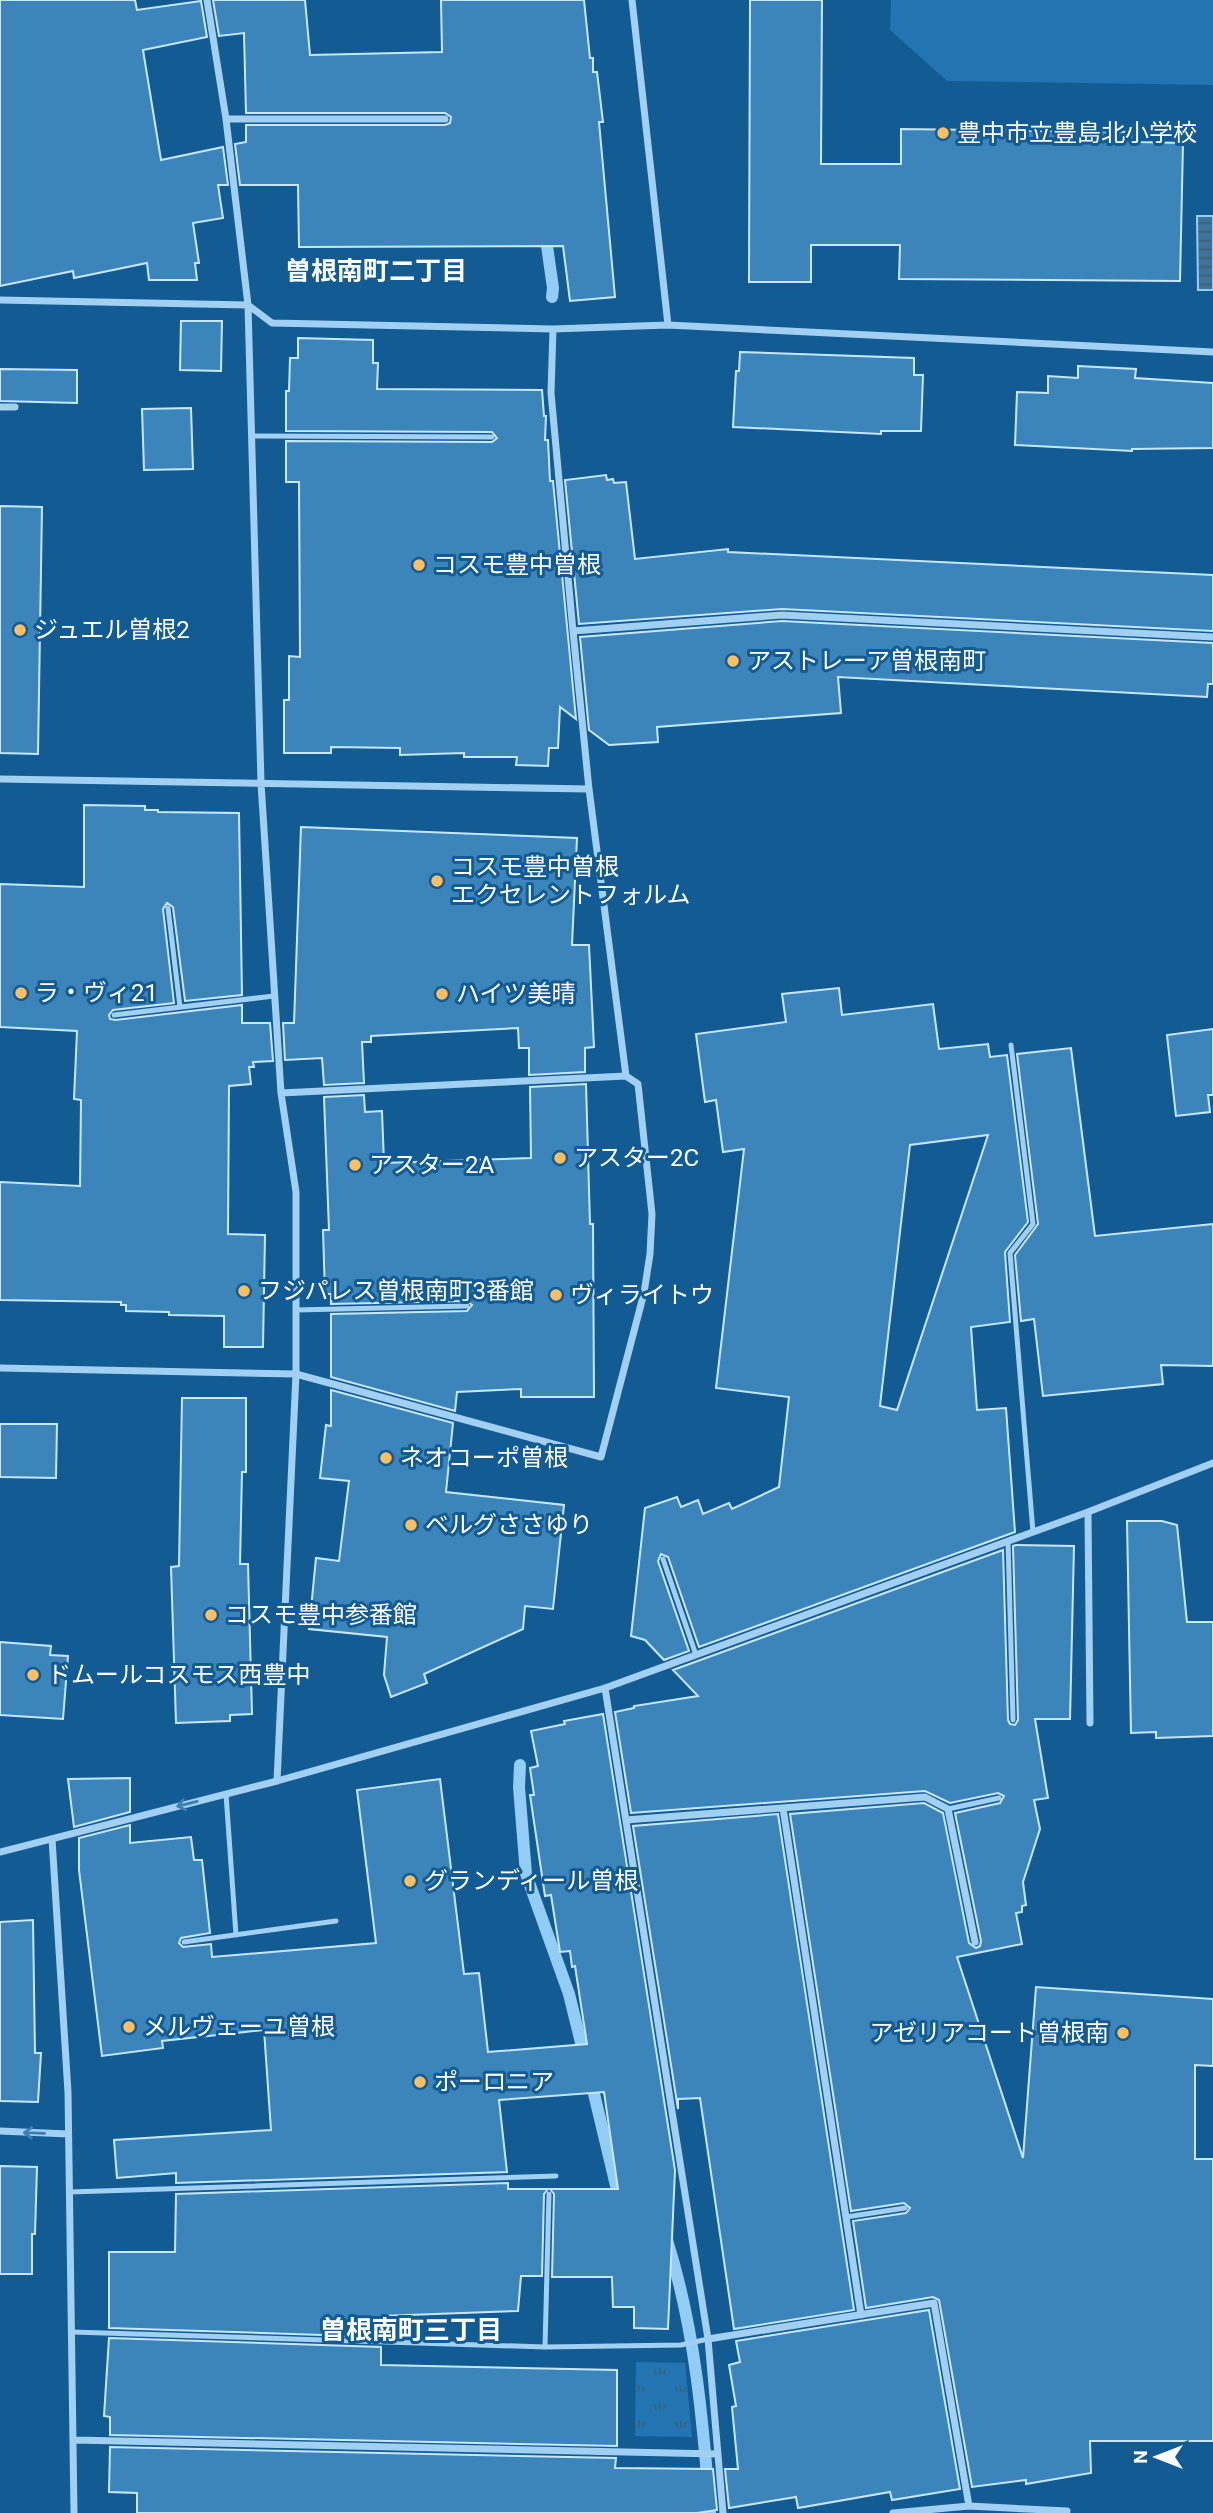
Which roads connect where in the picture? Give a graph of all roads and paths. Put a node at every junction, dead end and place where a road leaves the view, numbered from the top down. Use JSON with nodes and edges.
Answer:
{"nodes":[{"id":1,"x":206,"y":0,"type":"edge"},
{"id":2,"x":632,"y":0,"type":"edge"},
{"id":3,"x":226,"y":119,"type":"junction"},
{"id":4,"x":445,"y":119,"type":"dead end"},
{"id":5,"x":0,"y":300,"type":"edge"},
{"id":6,"x":248,"y":305,"type":"junction"},
{"id":7,"x":668,"y":325,"type":"junction"},
{"id":8,"x":553,"y":329,"type":"junction"},
{"id":9,"x":1213,"y":352,"type":"edge"},
{"id":10,"x":0,"y":407,"type":"edge"},
{"id":11,"x":15,"y":407,"type":"dead end"},
{"id":12,"x":252,"y":436,"type":"junction"},
{"id":13,"x":492,"y":437,"type":"dead end"},
{"id":14,"x":573,"y":631,"type":"junction"},
{"id":15,"x":1213,"y":637,"type":"edge"},
{"id":16,"x":0,"y":779,"type":"edge"},
{"id":17,"x":261,"y":783,"type":"junction"},
{"id":18,"x":589,"y":789,"type":"junction"},
{"id":19,"x":168,"y":908,"type":"dead end"},
{"id":20,"x":274,"y":996,"type":"junction"},
{"id":21,"x":180,"y":1007,"type":"junction"},
{"id":22,"x":114,"y":1015,"type":"dead end"},
{"id":23,"x":1011,"y":1045,"type":"dead end"},
{"id":24,"x":626,"y":1076,"type":"junction"},
{"id":25,"x":281,"y":1093,"type":"junction"},
{"id":26,"x":467,"y":1306,"type":"dead end"},
{"id":27,"x":296,"y":1310,"type":"junction"},
{"id":28,"x":0,"y":1368,"type":"edge"},
{"id":29,"x":296,"y":1374,"type":"junction"},
{"id":30,"x":1213,"y":1463,"type":"edge"},
{"id":31,"x":1088,"y":1512,"type":"junction"},
{"id":32,"x":1033,"y":1532,"type":"junction"},
{"id":33,"x":1009,"y":1541,"type":"junction"},
{"id":34,"x":663,"y":1559,"type":"dead end"},
{"id":35,"x":696,"y":1655,"type":"junction"},
{"id":36,"x":605,"y":1688,"type":"junction"},
{"id":37,"x":1013,"y":1720,"type":"dead end"},
{"id":38,"x":1090,"y":1723,"type":"dead end"},
{"id":39,"x":276,"y":1781,"type":"junction"},
{"id":40,"x":226,"y":1794,"type":"junction"},
{"id":41,"x":999,"y":1798,"type":"dead end"},
{"id":42,"x":783,"y":1808,"type":"junction"},
{"id":43,"x":948,"y":1810,"type":"junction"},
{"id":44,"x":626,"y":1820,"type":"junction"},
{"id":45,"x":52,"y":1839,"type":"junction"},
{"id":46,"x":0,"y":1852,"type":"edge"},
{"id":47,"x":336,"y":1921,"type":"dead end"},
{"id":48,"x":236,"y":1935,"type":"junction"},
{"id":49,"x":184,"y":1942,"type":"dead end"},
{"id":50,"x":975,"y":1942,"type":"dead end"},
{"id":51,"x":0,"y":2131,"type":"edge"},
{"id":52,"x":68,"y":2134,"type":"junction"},
{"id":53,"x":556,"y":2176,"type":"dead end"},
{"id":54,"x":70,"y":2192,"type":"junction"},
{"id":55,"x":549,"y":2194,"type":"dead end"},
{"id":56,"x":905,"y":2208,"type":"dead end"},
{"id":57,"x":846,"y":2217,"type":"junction"},
{"id":58,"x":861,"y":2315,"type":"junction"},
{"id":59,"x":72,"y":2332,"type":"junction"},
{"id":60,"x":704,"y":2341,"type":"junction"},
{"id":61,"x":545,"y":2347,"type":"junction"},
{"id":62,"x":74,"y":2440,"type":"junction"},
{"id":63,"x":715,"y":2454,"type":"junction"},
{"id":64,"x":969,"y":2506,"type":"junction"},
{"id":65,"x":1067,"y":2511,"type":"dead end"},
{"id":66,"x":74,"y":2513,"type":"edge"},
{"id":67,"x":723,"y":2513,"type":"edge"},
{"id":68,"x":893,"y":2513,"type":"edge"}],
"edges":[{"from":1,"to":3,"type":"street"},
{"from":2,"to":7,"type":"street"},
{"from":3,"to":4,"type":"street"},
{"from":3,"to":6,"type":"street"},
{"from":5,"to":6,"type":"street"},
{"from":6,"to":8,"type":"street"},
{"from":6,"to":12,"type":"street"},
{"from":7,"to":8,"type":"street"},
{"from":7,"to":9,"type":"street"},
{"from":8,"to":14,"type":"street"},
{"from":10,"to":11,"type":"street"},
{"from":12,"to":13,"type":"lane"},
{"from":12,"to":17,"type":"street"},
{"from":14,"to":15,"type":"street"},
{"from":14,"to":18,"type":"street"},
{"from":16,"to":17,"type":"street"},
{"from":17,"to":18,"type":"street"},
{"from":17,"to":20,"type":"street"},
{"from":18,"to":24,"type":"street"},
{"from":19,"to":21,"type":"lane"},
{"from":20,"to":21,"type":"lane"},
{"from":20,"to":25,"type":"street"},
{"from":21,"to":22,"type":"lane"},
{"from":23,"to":32,"type":"lane"},
{"from":24,"to":25,"type":"street"},
{"from":24,"to":29,"type":"street"},
{"from":25,"to":27,"type":"street"},
{"from":26,"to":27,"type":"lane"},
{"from":27,"to":29,"type":"street"},
{"from":28,"to":29,"type":"street"},
{"from":29,"to":39,"type":"street"},
{"from":30,"to":31,"type":"street"},
{"from":31,"to":32,"type":"street"},
{"from":31,"to":38,"type":"street"},
{"from":32,"to":33,"type":"street"},
{"from":33,"to":35,"type":"street"},
{"from":33,"to":37,"type":"lane"},
{"from":34,"to":35,"type":"lane"},
{"from":35,"to":36,"type":"street"},
{"from":36,"to":39,"type":"street"},
{"from":36,"to":44,"type":"street"},
{"from":39,"to":40,"type":"street"},
{"from":40,"to":45,"type":"street","one_way":true},
{"from":40,"to":48,"type":"lane"},
{"from":41,"to":43,"type":"lane"},
{"from":42,"to":43,"type":"street"},
{"from":42,"to":44,"type":"street"},
{"from":42,"to":57,"type":"street"},
{"from":43,"to":50,"type":"street"},
{"from":44,"to":60,"type":"street"},
{"from":45,"to":46,"type":"street"},
{"from":45,"to":52,"type":"street"},
{"from":47,"to":48,"type":"lane"},
{"from":48,"to":49,"type":"lane"},
{"from":52,"to":51,"type":"street","one_way":true},
{"from":52,"to":54,"type":"street"},
{"from":53,"to":54,"type":"lane"},
{"from":54,"to":59,"type":"street"},
{"from":55,"to":61,"type":"lane"},
{"from":56,"to":57,"type":"lane"},
{"from":57,"to":58,"type":"street"},
{"from":58,"to":60,"type":"street"},
{"from":58,"to":64,"type":"street"},
{"from":59,"to":61,"type":"lane"},
{"from":59,"to":62,"type":"street"},
{"from":60,"to":61,"type":"lane"},
{"from":60,"to":63,"type":"street"},
{"from":62,"to":63,"type":"street"},
{"from":62,"to":66,"type":"street"},
{"from":63,"to":67,"type":"street"},
{"from":64,"to":65,"type":"street"},
{"from":64,"to":68,"type":"street"}]}
